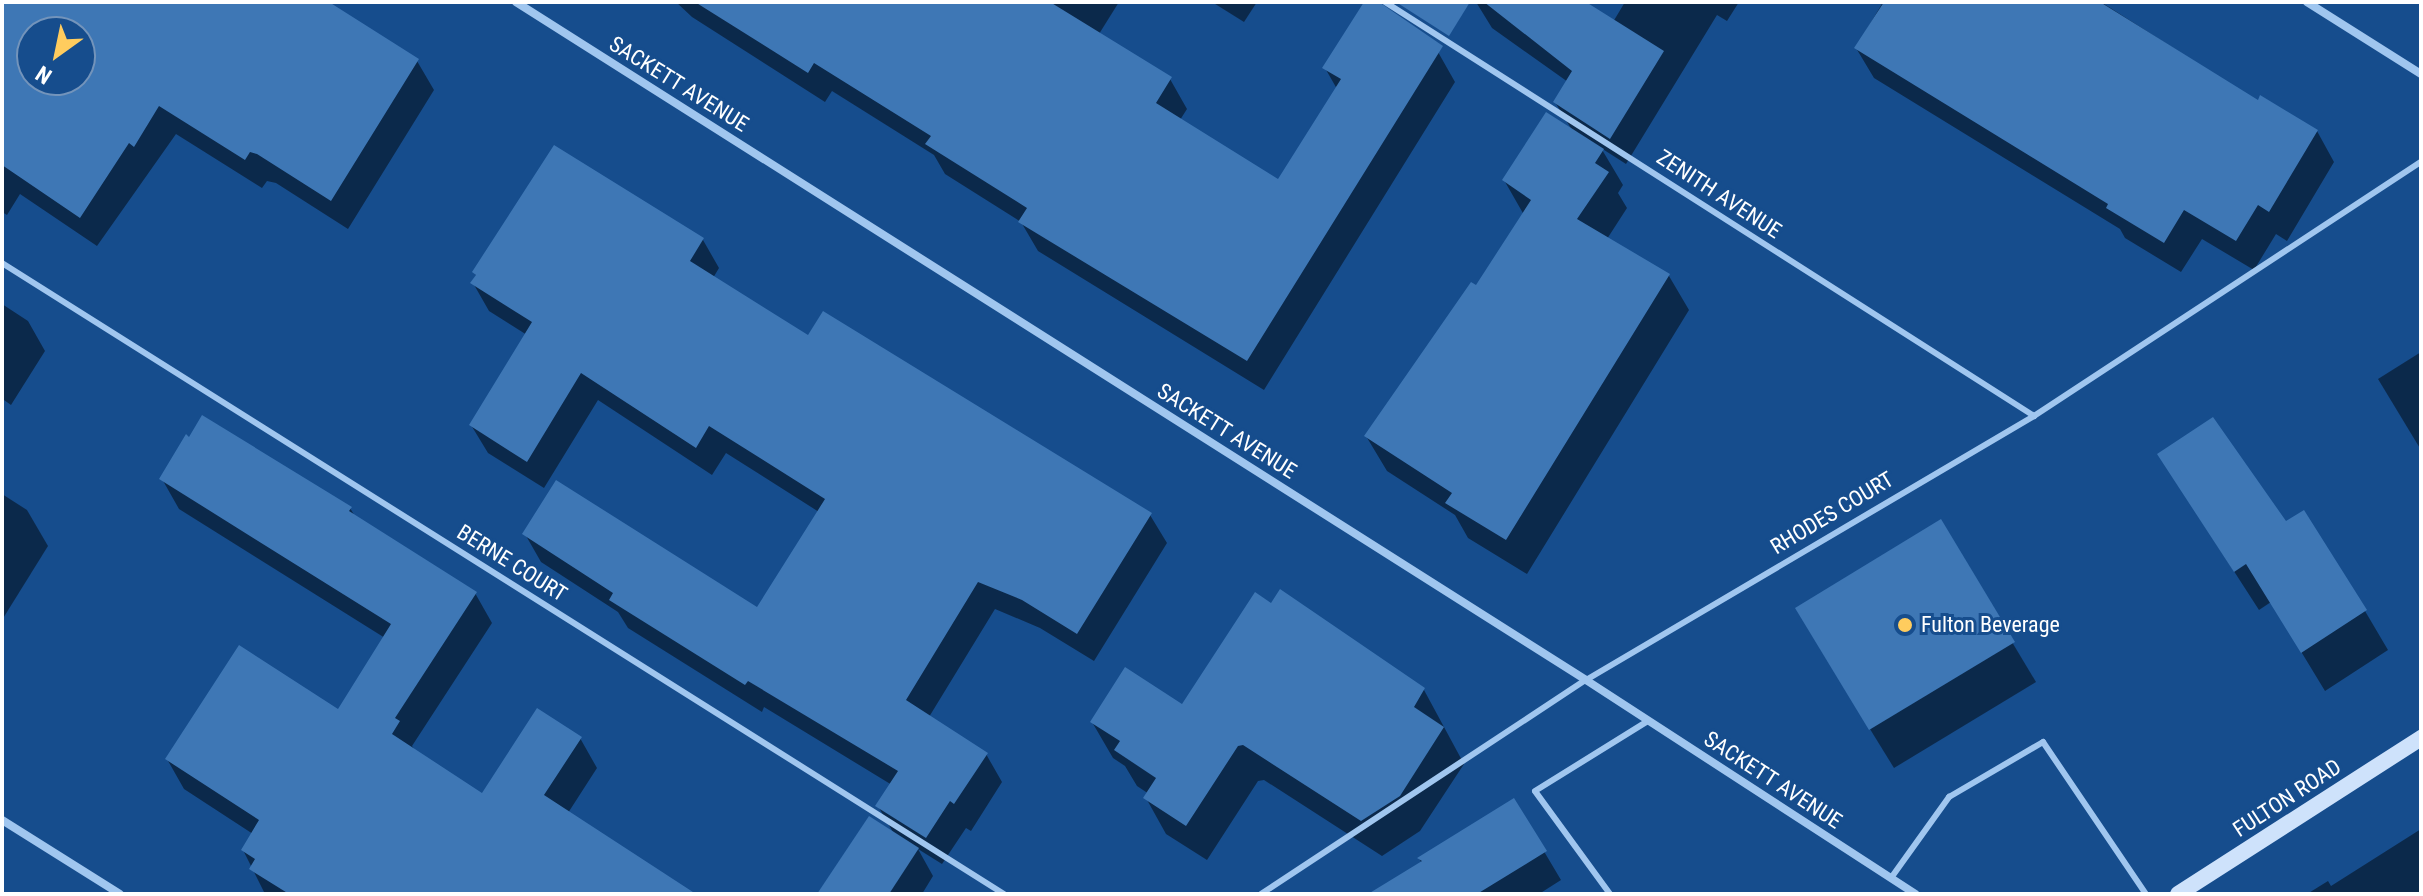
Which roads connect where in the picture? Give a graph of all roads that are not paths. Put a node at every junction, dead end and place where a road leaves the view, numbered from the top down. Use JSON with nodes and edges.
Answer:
{"nodes":[{"id":1,"x":516,"y":2,"type":"edge"},
{"id":2,"x":1385,"y":2,"type":"edge"},
{"id":3,"x":2307,"y":2,"type":"edge"},
{"id":4,"x":2421,"y":74,"type":"edge"},
{"id":5,"x":2421,"y":162,"type":"edge"},
{"id":6,"x":2,"y":263,"type":"edge"},
{"id":7,"x":2034,"y":416,"type":"junction"},
{"id":8,"x":1586,"y":680,"type":"junction"},
{"id":9,"x":1648,"y":721,"type":"junction"},
{"id":10,"x":2421,"y":738,"type":"edge"},
{"id":11,"x":2,"y":820,"type":"edge"},
{"id":12,"x":1891,"y":878,"type":"junction"},
{"id":13,"x":120,"y":894,"type":"edge"},
{"id":14,"x":1004,"y":894,"type":"edge"},
{"id":15,"x":1261,"y":894,"type":"edge"},
{"id":16,"x":1610,"y":894,"type":"edge"},
{"id":17,"x":1916,"y":894,"type":"edge"},
{"id":18,"x":2146,"y":894,"type":"edge"},
{"id":19,"x":2178,"y":894,"type":"edge"}],
"edges":[{"from":1,"to":8,"type":"street","name":"SACKETT AVENUE"},
{"from":2,"to":7,"type":"lane","name":"ZENITH AVENUE"},
{"from":3,"to":4,"type":"street"},
{"from":5,"to":7,"type":"lane","name":"RHODES COURT"},
{"from":6,"to":14,"type":"lane","name":"BERNE COURT"},
{"from":7,"to":8,"type":"lane","name":"RHODES COURT"},
{"from":8,"to":9,"type":"street","name":"SACKETT AVENUE"},
{"from":8,"to":15,"type":"lane","name":"RHODES COURT"},
{"from":9,"to":12,"type":"street","name":"SACKETT AVENUE"},
{"from":9,"to":16,"type":"lane"},
{"from":10,"to":19,"type":"main road","name":"FULTON ROAD"},
{"from":11,"to":13,"type":"street"},
{"from":12,"to":17,"type":"street","name":"SACKETT AVENUE"},
{"from":12,"to":18,"type":"lane"}]}
